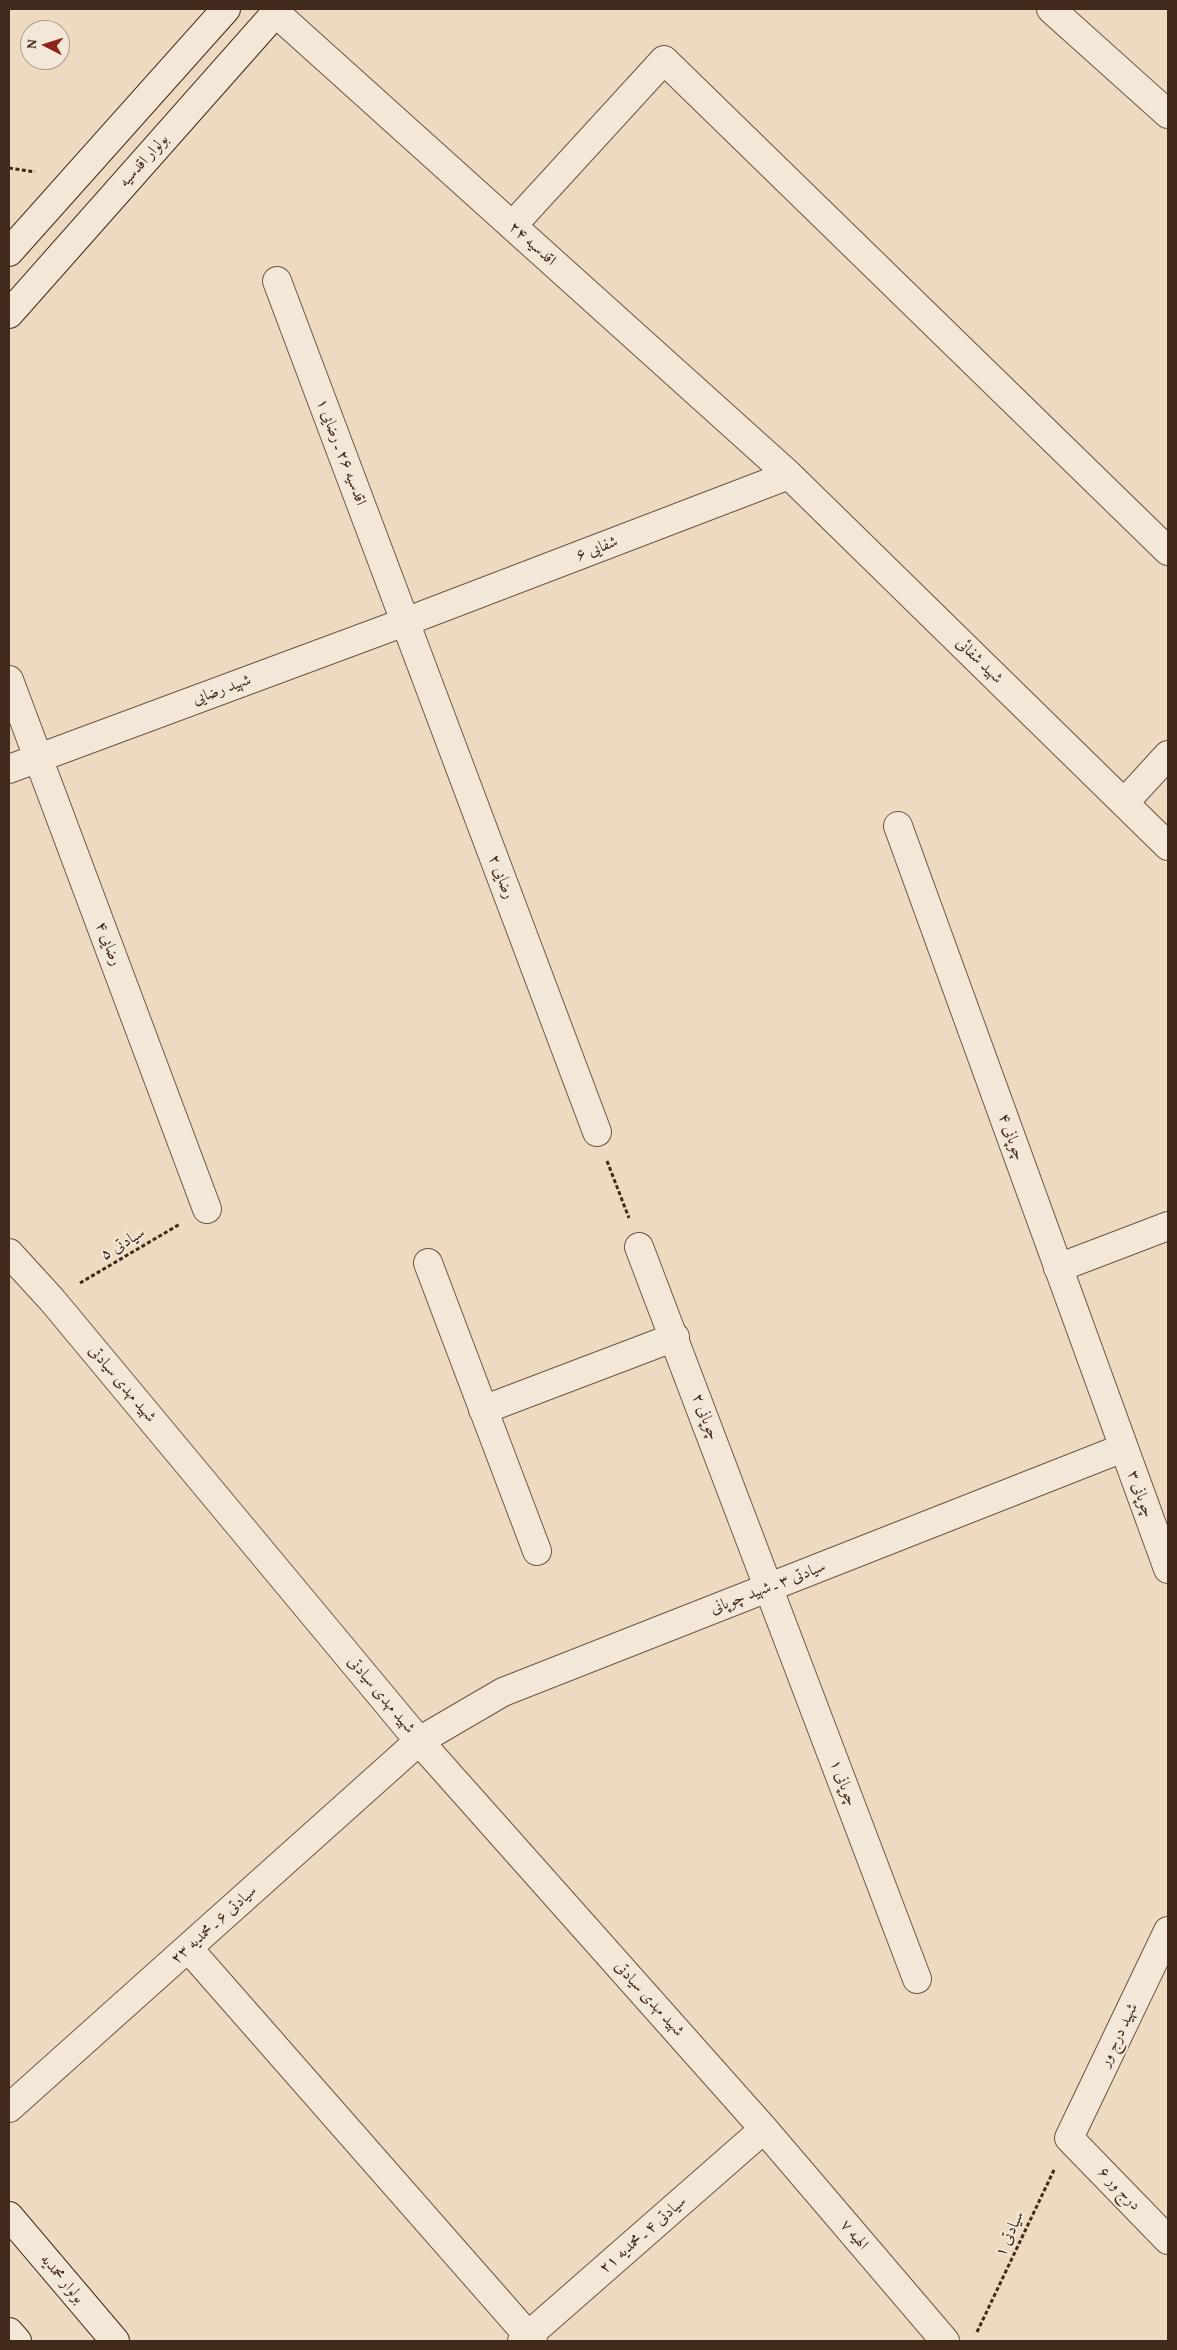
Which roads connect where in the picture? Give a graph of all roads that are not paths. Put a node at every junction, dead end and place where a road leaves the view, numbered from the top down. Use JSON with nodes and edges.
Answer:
{"nodes":[{"id":1,"x":226,"y":9,"type":"edge"},
{"id":2,"x":1052,"y":9,"type":"edge"},
{"id":3,"x":278,"y":11,"type":"edge"},
{"id":4,"x":1168,"y":114,"type":"edge"},
{"id":5,"x":512,"y":226,"type":"junction"},
{"id":6,"x":9,"y":252,"type":"edge"},
{"id":7,"x":277,"y":281,"type":"dead end"},
{"id":8,"x":9,"y":314,"type":"edge"},
{"id":9,"x":789,"y":475,"type":"junction"},
{"id":10,"x":1168,"y":551,"type":"edge"},
{"id":11,"x":406,"y":622,"type":"junction"},
{"id":12,"x":9,"y":680,"type":"edge"},
{"id":13,"x":1168,"y":755,"type":"edge"},
{"id":14,"x":38,"y":758,"type":"junction"},
{"id":15,"x":9,"y":769,"type":"edge"},
{"id":16,"x":1124,"y":803,"type":"junction"},
{"id":17,"x":898,"y":826,"type":"dead end"},
{"id":18,"x":1168,"y":846,"type":"edge"},
{"id":19,"x":597,"y":1132,"type":"road end"},
{"id":20,"x":207,"y":1209,"type":"road end"},
{"id":21,"x":1168,"y":1226,"type":"edge"},
{"id":22,"x":639,"y":1247,"type":"road end"},
{"id":23,"x":9,"y":1253,"type":"edge"},
{"id":24,"x":428,"y":1263,"type":"dead end"},
{"id":25,"x":1058,"y":1268,"type":"junction"},
{"id":26,"x":675,"y":1337,"type":"junction"},
{"id":27,"x":484,"y":1410,"type":"junction"},
{"id":28,"x":1123,"y":1448,"type":"junction"},
{"id":29,"x":537,"y":1551,"type":"dead end"},
{"id":30,"x":1168,"y":1569,"type":"edge"},
{"id":31,"x":770,"y":1588,"type":"junction"},
{"id":32,"x":419,"y":1741,"type":"junction"},
{"id":33,"x":1168,"y":1931,"type":"edge"},
{"id":34,"x":188,"y":1948,"type":"junction"},
{"id":35,"x":917,"y":1979,"type":"dead end"},
{"id":36,"x":9,"y":2108,"type":"edge"},
{"id":37,"x":764,"y":2129,"type":"junction"},
{"id":38,"x":1069,"y":2138,"type":"joint"},
{"id":39,"x":9,"y":2216,"type":"edge"},
{"id":40,"x":1168,"y":2240,"type":"edge"},
{"id":41,"x":9,"y":2332,"type":"edge"},
{"id":42,"x":528,"y":2339,"type":"edge"},
{"id":43,"x":17,"y":2341,"type":"edge"},
{"id":44,"x":115,"y":2341,"type":"edge"},
{"id":45,"x":945,"y":2341,"type":"edge"}],
"edges":[{"from":1,"to":6,"type":"street"},
{"from":2,"to":4,"type":"street"},
{"from":3,"to":5,"type":"street","name":"اقدسیه ۲۴"},
{"from":3,"to":8,"type":"street","name":"بولوار اقدسیه"},
{"from":5,"to":9,"type":"street","name":"اقدسیه ۲۴"},
{"from":5,"to":10,"type":"street"},
{"from":7,"to":11,"type":"street","name":"اقدسیه ۲۶ ـ رضایی ۱"},
{"from":9,"to":11,"type":"street","name":"شفایی ۶"},
{"from":9,"to":16,"type":"street","name":"شهید شفائی"},
{"from":11,"to":14,"type":"street","name":"شهید رضایی"},
{"from":11,"to":19,"type":"street","name":"رضایی ۲"},
{"from":12,"to":14,"type":"street","name":"رضایی ۴"},
{"from":13,"to":16,"type":"street"},
{"from":14,"to":15,"type":"street","name":"شهید رضایی"},
{"from":14,"to":20,"type":"street","name":"رضایی ۴"},
{"from":16,"to":18,"type":"street","name":"شهید شفائی"},
{"from":17,"to":25,"type":"street","name":"چوپانی ۴"},
{"from":21,"to":25,"type":"street"},
{"from":22,"to":26,"type":"street","name":"چوپانی ۲"},
{"from":23,"to":32,"type":"street","name":"شهید مهدی سیادتی"},
{"from":24,"to":27,"type":"street"},
{"from":25,"to":28,"type":"street","name":"چوپانی ۴"},
{"from":26,"to":27,"type":"street"},
{"from":26,"to":31,"type":"street","name":"چوپانی ۲"},
{"from":27,"to":29,"type":"street"},
{"from":28,"to":30,"type":"street","name":"چوپانی ۳"},
{"from":28,"to":31,"type":"street","name":"سیادتی ۳ ـ شهید چوپانی"},
{"from":31,"to":32,"type":"street","name":"سیادتی ۳ ـ شهید چوپانی"},
{"from":31,"to":35,"type":"street","name":"چوپانی ۱"},
{"from":32,"to":34,"type":"street","name":"سیادتی ۶ ـ محمدیه ۲۳"},
{"from":32,"to":37,"type":"street","name":"شهید مهدی سیادتی"},
{"from":33,"to":38,"type":"street","name":"شهید درج ور"},
{"from":34,"to":36,"type":"street","name":"سیادتی ۶ ـ محمدیه ۲۳"},
{"from":34,"to":42,"type":"street"},
{"from":37,"to":42,"type":"street","name":"سیادتی ۴ ـ محمدیه ۲۱"},
{"from":37,"to":45,"type":"street","name":"الهیه ۷"},
{"from":38,"to":40,"type":"street","name":"درج ور ۶"},
{"from":39,"to":44,"type":"street","name":"بولوار محمدیه"},
{"from":41,"to":43,"type":"street"}]}
